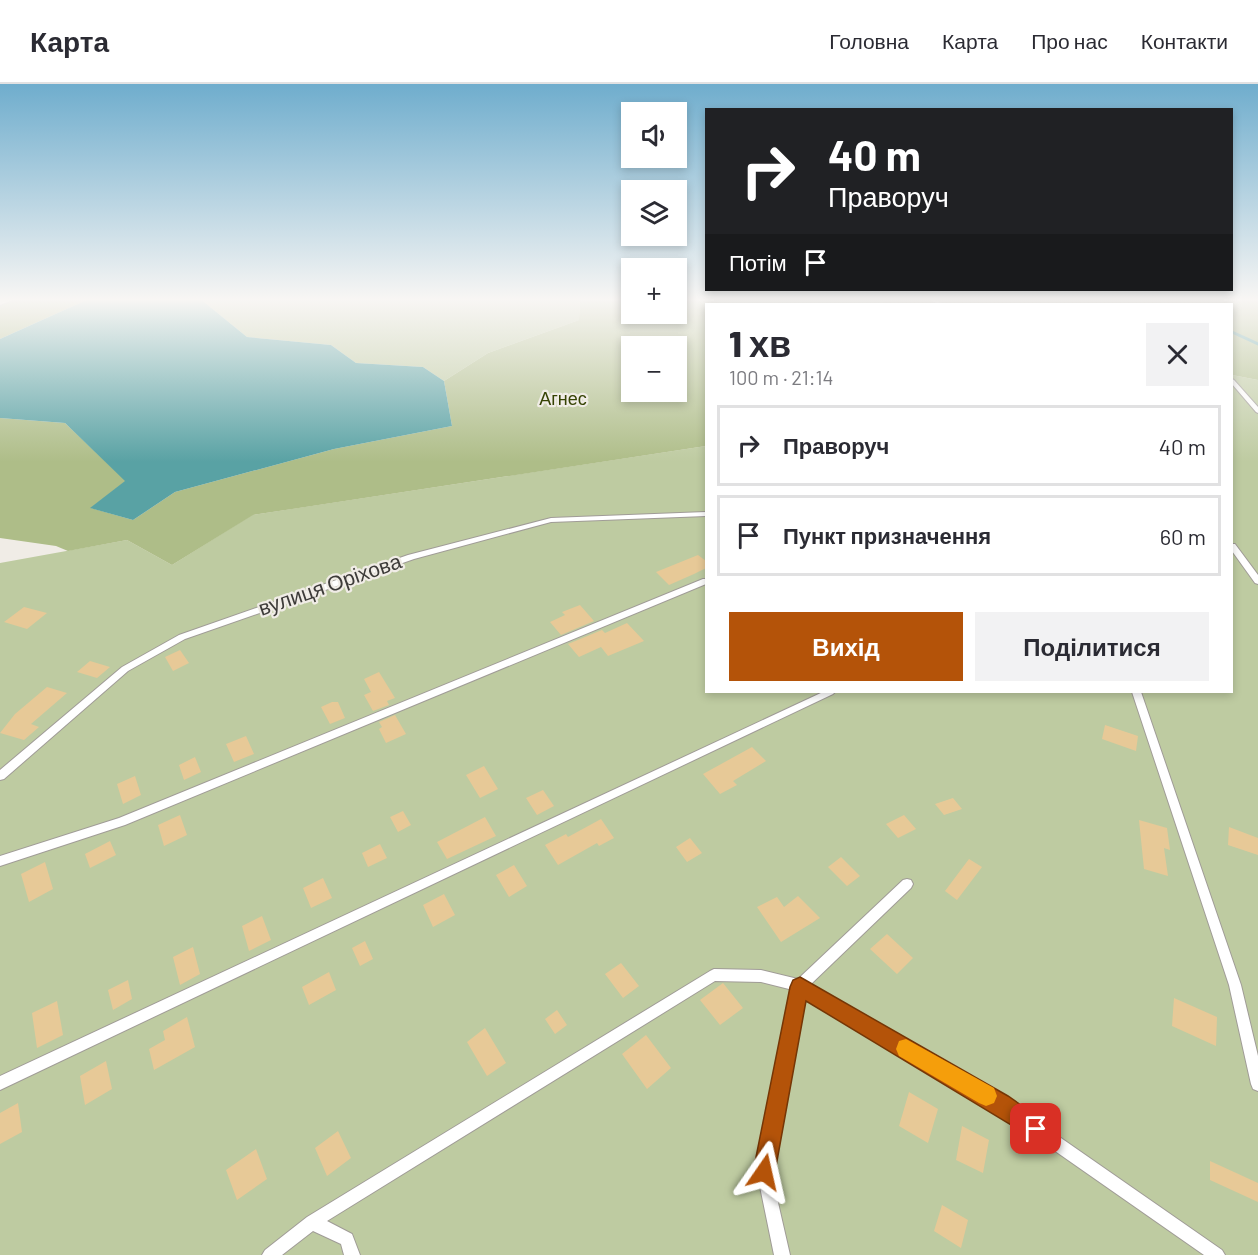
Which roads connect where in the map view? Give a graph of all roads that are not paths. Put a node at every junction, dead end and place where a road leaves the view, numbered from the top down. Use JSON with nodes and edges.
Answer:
{"nodes":[{"id":1,"x":1233,"y":382,"type":"edge"},
{"id":2,"x":1258,"y":411,"type":"edge"},
{"id":3,"x":705,"y":514,"type":"edge"},
{"id":4,"x":1233,"y":547,"type":"edge"},
{"id":5,"x":705,"y":580,"type":"edge"},
{"id":6,"x":1258,"y":581,"type":"edge"},
{"id":7,"x":828,"y":693,"type":"edge"},
{"id":8,"x":1137,"y":693,"type":"edge"},
{"id":9,"x":0,"y":776,"type":"edge"},
{"id":10,"x":0,"y":861,"type":"edge"},
{"id":11,"x":907,"y":884,"type":"dead end"},
{"id":12,"x":800,"y":987,"type":"junction"},
{"id":13,"x":0,"y":1083,"type":"edge"},
{"id":14,"x":1258,"y":1084,"type":"edge"},
{"id":15,"x":312,"y":1222,"type":"junction"},
{"id":16,"x":270,"y":1255,"type":"edge"},
{"id":17,"x":352,"y":1255,"type":"edge"},
{"id":18,"x":782,"y":1255,"type":"edge"},
{"id":19,"x":1217,"y":1255,"type":"edge"}],
"edges":[{"from":1,"to":2,"type":"lane"},
{"from":3,"to":9,"type":"lane","name":"вулиця Оріхова"},
{"from":4,"to":6,"type":"lane"},
{"from":5,"to":10,"type":"lane"},
{"from":7,"to":13,"type":"lane"},
{"from":8,"to":14,"type":"lane"},
{"from":11,"to":12,"type":"lane"},
{"from":12,"to":15,"type":"lane"},
{"from":12,"to":18,"type":"lane"},
{"from":12,"to":19,"type":"lane"},
{"from":15,"to":16,"type":"lane"},
{"from":15,"to":17,"type":"lane"}]}
